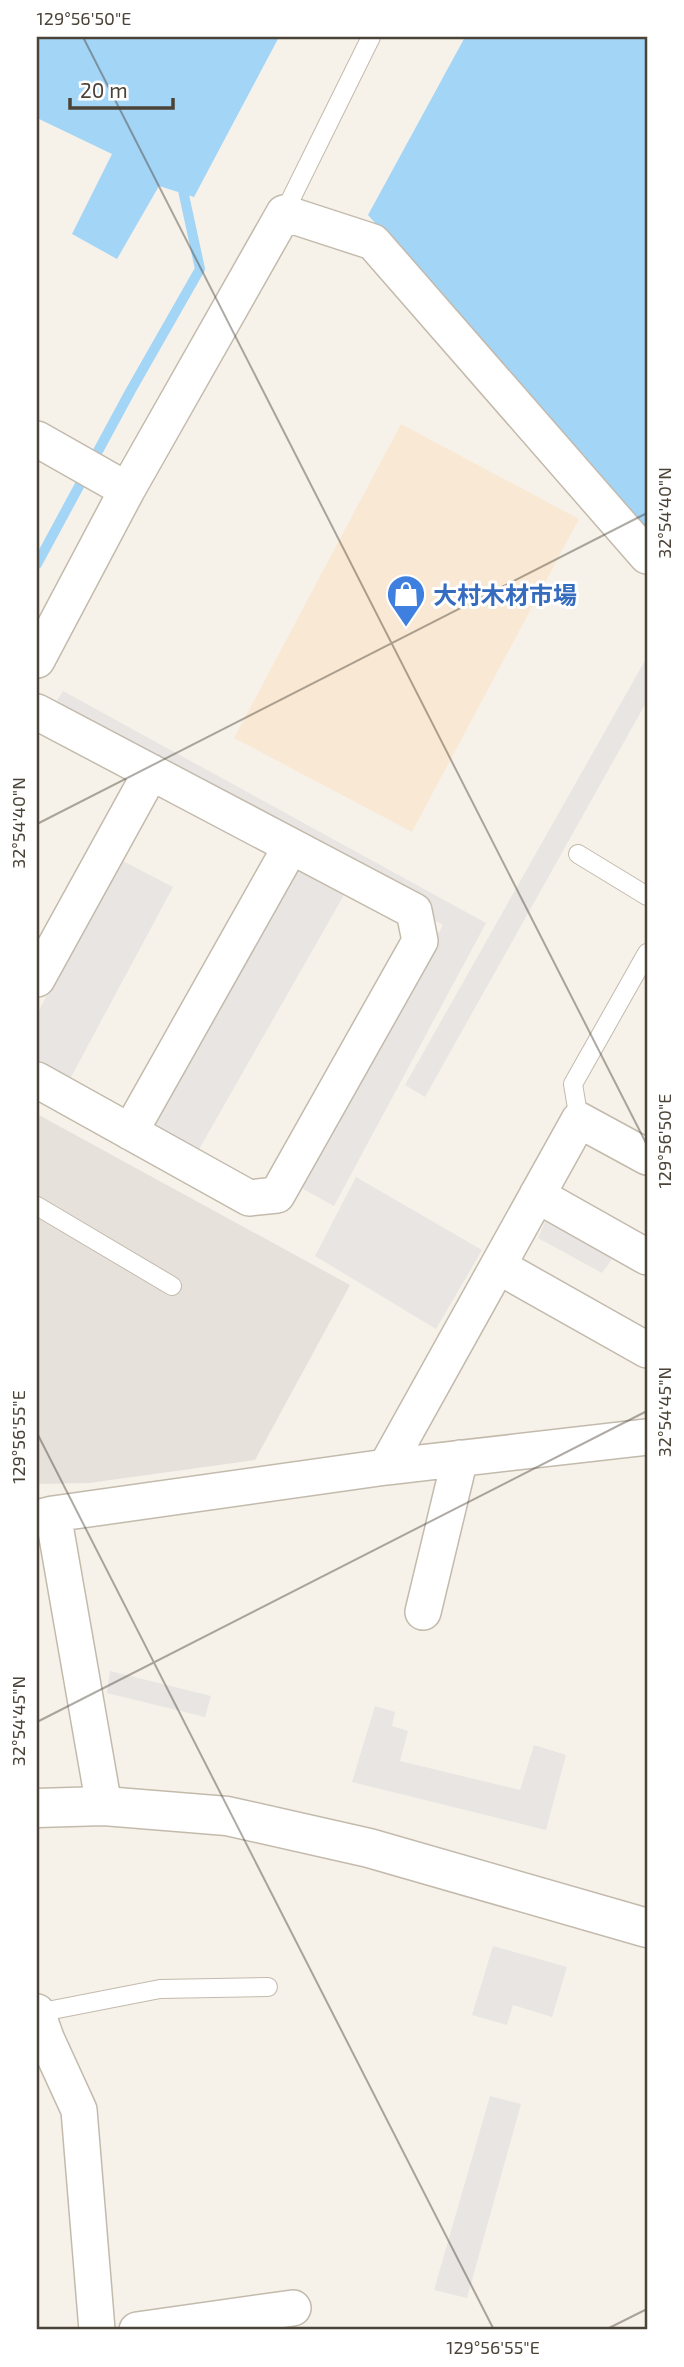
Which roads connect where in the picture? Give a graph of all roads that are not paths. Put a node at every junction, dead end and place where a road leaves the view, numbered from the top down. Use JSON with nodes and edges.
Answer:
{"nodes":[{"id":1,"x":371,"y":37,"type":"edge"},
{"id":2,"x":284,"y":213,"type":"junction"},
{"id":3,"x":37,"y":439,"type":"edge"},
{"id":4,"x":118,"y":485,"type":"junction"},
{"id":5,"x":647,"y":556,"type":"edge"},
{"id":6,"x":37,"y":660,"type":"edge"},
{"id":7,"x":37,"y":712,"type":"edge"},
{"id":8,"x":151,"y":772,"type":"junction"},
{"id":9,"x":291,"y":846,"type":"junction"},
{"id":10,"x":578,"y":854,"type":"dead end"},
{"id":11,"x":647,"y":897,"type":"edge"},
{"id":12,"x":647,"y":953,"type":"edge"},
{"id":13,"x":37,"y":979,"type":"edge"},
{"id":14,"x":37,"y":1080,"type":"edge"},
{"id":15,"x":579,"y":1120,"type":"junction"},
{"id":16,"x":130,"y":1132,"type":"junction"},
{"id":17,"x":647,"y":1157,"type":"edge"},
{"id":18,"x":537,"y":1195,"type":"junction"},
{"id":19,"x":37,"y":1206,"type":"edge"},
{"id":20,"x":647,"y":1257,"type":"edge"},
{"id":21,"x":498,"y":1266,"type":"junction"},
{"id":22,"x":172,"y":1286,"type":"dead end"},
{"id":23,"x":647,"y":1350,"type":"edge"},
{"id":24,"x":647,"y":1437,"type":"edge"},
{"id":25,"x":460,"y":1458,"type":"junction"},
{"id":26,"x":386,"y":1466,"type":"junction"},
{"id":27,"x":45,"y":1516,"type":"edge"},
{"id":28,"x":424,"y":1612,"type":"dead end"},
{"id":29,"x":104,"y":1806,"type":"junction"},
{"id":30,"x":37,"y":1808,"type":"edge"},
{"id":31,"x":647,"y":1928,"type":"edge"},
{"id":32,"x":268,"y":1987,"type":"dead end"},
{"id":33,"x":37,"y":2012,"type":"edge"},
{"id":34,"x":293,"y":2308,"type":"dead end"},
{"id":35,"x":97,"y":2330,"type":"edge"},
{"id":36,"x":137,"y":2330,"type":"edge"}],
"edges":[{"from":1,"to":2,"type":"lane"},
{"from":2,"to":4,"type":"street"},
{"from":2,"to":5,"type":"street"},
{"from":3,"to":4,"type":"street"},
{"from":4,"to":6,"type":"street"},
{"from":7,"to":8,"type":"street"},
{"from":8,"to":9,"type":"street"},
{"from":8,"to":13,"type":"street"},
{"from":9,"to":16,"type":"street"},
{"from":9,"to":16,"type":"street"},
{"from":10,"to":11,"type":"lane"},
{"from":12,"to":15,"type":"lane"},
{"from":14,"to":16,"type":"street"},
{"from":15,"to":17,"type":"street"},
{"from":15,"to":18,"type":"street"},
{"from":18,"to":20,"type":"street"},
{"from":18,"to":21,"type":"street"},
{"from":19,"to":22,"type":"lane"},
{"from":21,"to":23,"type":"street"},
{"from":21,"to":26,"type":"street"},
{"from":24,"to":25,"type":"street"},
{"from":25,"to":26,"type":"street"},
{"from":25,"to":28,"type":"street"},
{"from":26,"to":27,"type":"street"},
{"from":27,"to":29,"type":"street"},
{"from":29,"to":30,"type":"street"},
{"from":29,"to":31,"type":"street"},
{"from":32,"to":33,"type":"lane"},
{"from":33,"to":35,"type":"street"},
{"from":34,"to":36,"type":"street"}]}
